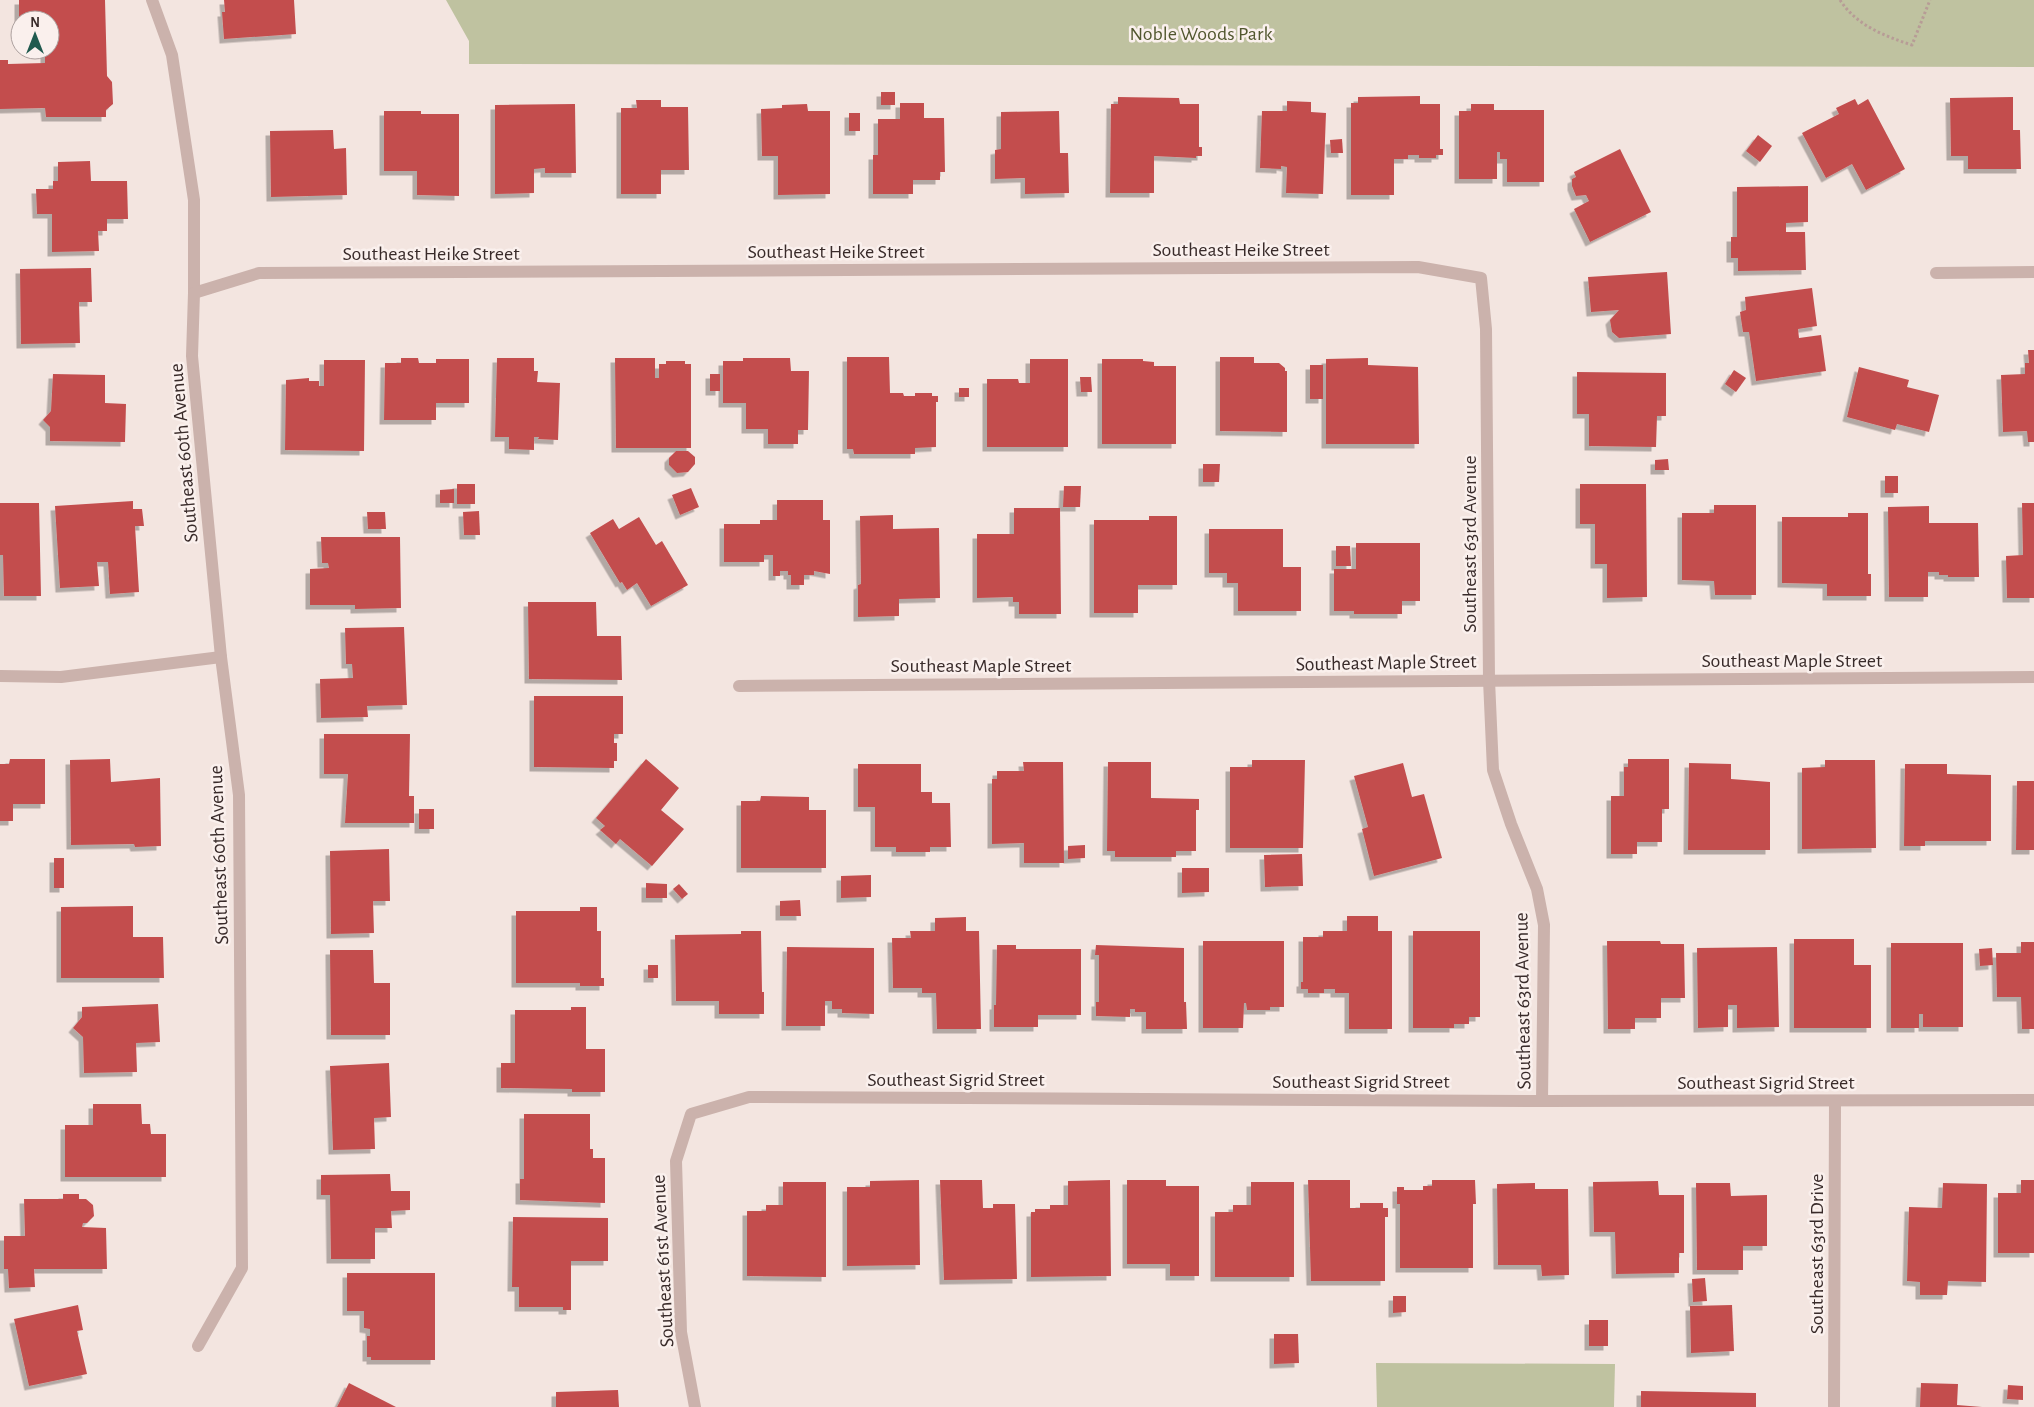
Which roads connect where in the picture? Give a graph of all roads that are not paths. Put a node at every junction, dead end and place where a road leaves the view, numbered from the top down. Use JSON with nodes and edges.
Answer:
{"nodes":[{"id":1,"x":152,"y":0,"type":"edge"},
{"id":2,"x":2034,"y":272,"type":"edge"},
{"id":3,"x":1936,"y":273,"type":"dead end"},
{"id":4,"x":1481,"y":278,"type":"joint"},
{"id":5,"x":194,"y":293,"type":"junction"},
{"id":6,"x":221,"y":657,"type":"junction"},
{"id":7,"x":0,"y":676,"type":"edge"},
{"id":8,"x":2034,"y":678,"type":"edge"},
{"id":9,"x":1489,"y":680,"type":"junction"},
{"id":10,"x":739,"y":686,"type":"dead end"},
{"id":11,"x":1835,"y":1100,"type":"junction"},
{"id":12,"x":2034,"y":1100,"type":"edge"},
{"id":13,"x":1542,"y":1101,"type":"junction"},
{"id":14,"x":690,"y":1114,"type":"joint"},
{"id":15,"x":198,"y":1346,"type":"dead end"},
{"id":16,"x":695,"y":1407,"type":"edge"},
{"id":17,"x":1834,"y":1407,"type":"edge"}],
"edges":[{"from":1,"to":5,"type":"street","name":"Southeast 60th Avenue"},
{"from":2,"to":3,"type":"street"},
{"from":4,"to":5,"type":"street","name":"Southeast Heike Street"},
{"from":4,"to":9,"type":"street","name":"Southeast 63rd Avenue"},
{"from":5,"to":6,"type":"street","name":"Southeast 60th Avenue"},
{"from":6,"to":7,"type":"street"},
{"from":6,"to":15,"type":"street","name":"Southeast 60th Avenue"},
{"from":8,"to":9,"type":"street","name":"Southeast Maple Street"},
{"from":9,"to":10,"type":"street","name":"Southeast Maple Street"},
{"from":9,"to":13,"type":"street","name":"Southeast 63rd Avenue"},
{"from":11,"to":12,"type":"street","name":"Southeast Sigrid Street"},
{"from":11,"to":13,"type":"street","name":"Southeast Sigrid Street"},
{"from":11,"to":17,"type":"street","name":"Southeast 63rd Drive"},
{"from":13,"to":14,"type":"street","name":"Southeast Sigrid Street"},
{"from":14,"to":16,"type":"street","name":"Southeast 61st Avenue"}]}
